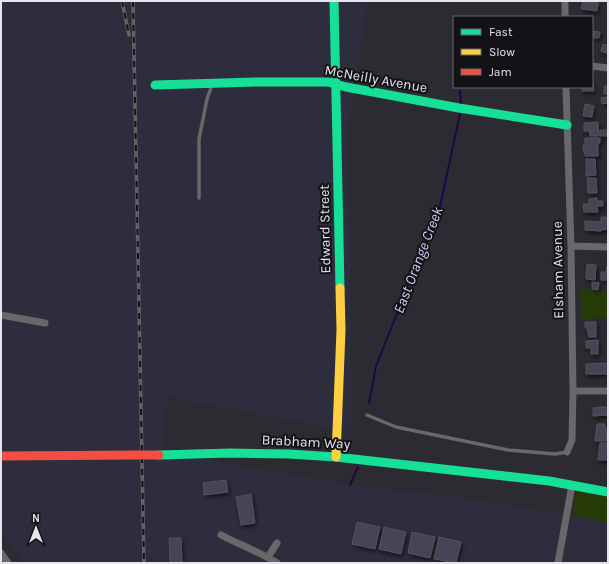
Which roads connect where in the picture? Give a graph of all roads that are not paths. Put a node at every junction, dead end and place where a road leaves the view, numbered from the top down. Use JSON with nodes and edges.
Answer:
{"nodes":[{"id":1,"x":334,"y":1,"type":"edge"},
{"id":2,"x":565,"y":1,"type":"edge"},
{"id":3,"x":565,"y":16,"type":"edge"},
{"id":4,"x":593,"y":66,"type":"edge"},
{"id":5,"x":608,"y":68,"type":"edge"},
{"id":6,"x":213,"y":84,"type":"junction"},
{"id":7,"x":336,"y":84,"type":"junction"},
{"id":8,"x":155,"y":85,"type":"dead end"},
{"id":9,"x":566,"y":88,"type":"edge"},
{"id":10,"x":567,"y":125,"type":"junction"},
{"id":11,"x":199,"y":198,"type":"dead end"},
{"id":12,"x":571,"y":246,"type":"junction"},
{"id":13,"x":608,"y":247,"type":"edge"},
{"id":14,"x":1,"y":315,"type":"edge"},
{"id":15,"x":45,"y":323,"type":"dead end"},
{"id":16,"x":573,"y":391,"type":"junction"},
{"id":17,"x":608,"y":391,"type":"edge"},
{"id":18,"x":367,"y":415,"type":"dead end"},
{"id":19,"x":567,"y":452,"type":"joint"},
{"id":20,"x":1,"y":456,"type":"edge"},
{"id":21,"x":336,"y":457,"type":"junction"},
{"id":22,"x":572,"y":485,"type":"junction"},
{"id":23,"x":608,"y":492,"type":"edge"},
{"id":24,"x":221,"y":535,"type":"dead end"},
{"id":25,"x":277,"y":543,"type":"dead end"},
{"id":26,"x":1,"y":553,"type":"edge"},
{"id":27,"x":268,"y":557,"type":"junction"},
{"id":28,"x":8,"y":563,"type":"edge"},
{"id":29,"x":277,"y":563,"type":"edge"},
{"id":30,"x":558,"y":563,"type":"edge"}],
"edges":[{"from":1,"to":7,"type":"street","name":"Edward Street"},
{"from":2,"to":3,"type":"street"},
{"from":4,"to":5,"type":"street"},
{"from":6,"to":7,"type":"street","name":"McNeilly Avenue"},
{"from":6,"to":8,"type":"street","name":"McNeilly Avenue"},
{"from":6,"to":11,"type":"lane"},
{"from":7,"to":10,"type":"street","name":"McNeilly Avenue"},
{"from":7,"to":21,"type":"street","name":"Edward Street"},
{"from":9,"to":10,"type":"street","name":"Elsham Avenue"},
{"from":10,"to":12,"type":"street","name":"Elsham Avenue"},
{"from":12,"to":13,"type":"street"},
{"from":12,"to":16,"type":"street","name":"Elsham Avenue"},
{"from":14,"to":15,"type":"street"},
{"from":16,"to":17,"type":"street"},
{"from":16,"to":19,"type":"street","name":"Elsham Avenue"},
{"from":18,"to":19,"type":"lane"},
{"from":20,"to":21,"type":"street","name":"Brabham Way","bridge":true},
{"from":21,"to":22,"type":"street","name":"Brabham Way"},
{"from":22,"to":23,"type":"street","name":"Brabham Way"},
{"from":22,"to":30,"type":"street"},
{"from":24,"to":27,"type":"street"},
{"from":25,"to":27,"type":"street"},
{"from":26,"to":28,"type":"street"},
{"from":27,"to":29,"type":"street"}]}
